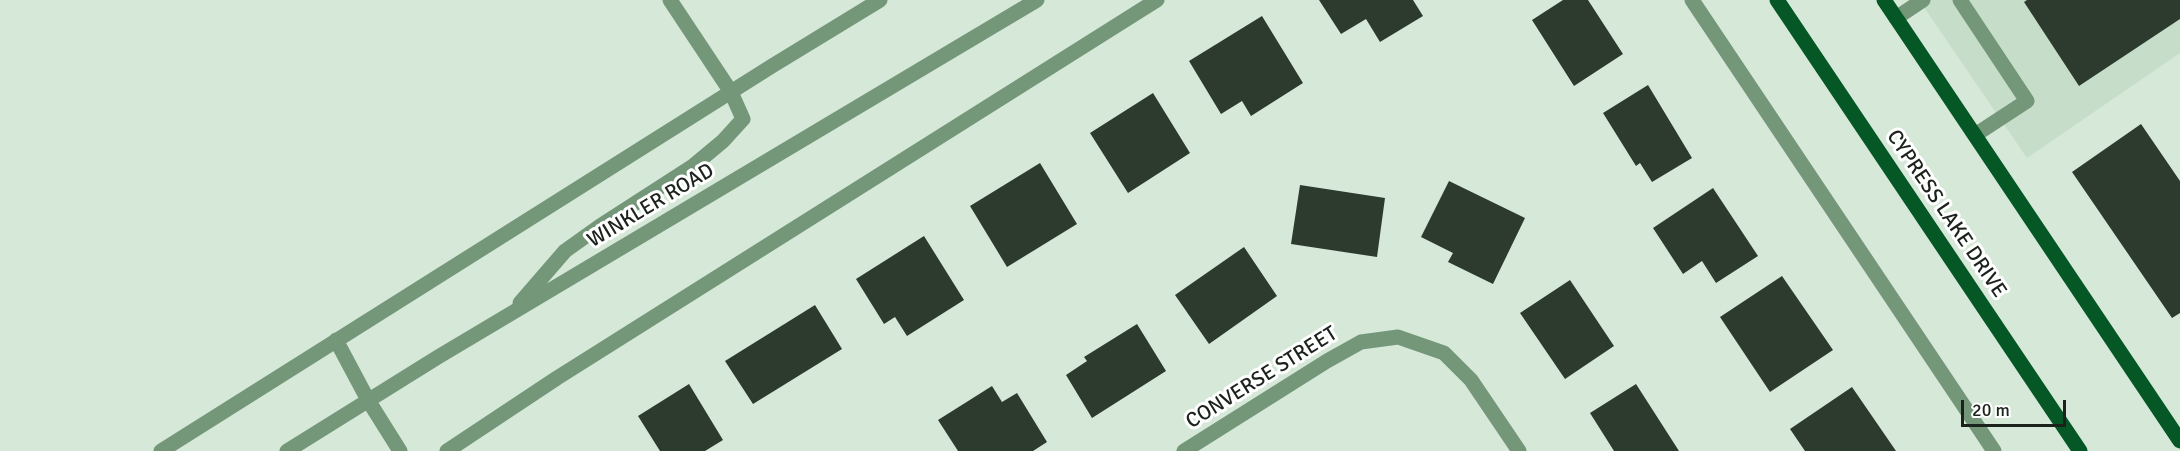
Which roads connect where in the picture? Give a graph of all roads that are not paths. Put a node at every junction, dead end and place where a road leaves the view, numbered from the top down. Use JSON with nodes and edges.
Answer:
{"nodes":[{"id":1,"x":670,"y":0,"type":"edge"},
{"id":2,"x":880,"y":0,"type":"edge"},
{"id":3,"x":1037,"y":0,"type":"edge"},
{"id":4,"x":1157,"y":0,"type":"edge"},
{"id":5,"x":1692,"y":0,"type":"edge"},
{"id":6,"x":1777,"y":0,"type":"edge"},
{"id":7,"x":1884,"y":0,"type":"edge"},
{"id":8,"x":1923,"y":0,"type":"edge"},
{"id":9,"x":1960,"y":0,"type":"edge"},
{"id":10,"x":1896,"y":18,"type":"junction"},
{"id":11,"x":731,"y":92,"type":"junction"},
{"id":12,"x":1975,"y":135,"type":"junction"},
{"id":13,"x":510,"y":314,"type":"junction"},
{"id":14,"x":336,"y":340,"type":"junction"},
{"id":15,"x":368,"y":400,"type":"junction"},
{"id":16,"x":2180,"y":441,"type":"edge"},
{"id":17,"x":161,"y":451,"type":"edge"},
{"id":18,"x":287,"y":451,"type":"edge"},
{"id":19,"x":400,"y":451,"type":"edge"},
{"id":20,"x":447,"y":451,"type":"edge"},
{"id":21,"x":1184,"y":451,"type":"edge"},
{"id":22,"x":1519,"y":451,"type":"edge"},
{"id":23,"x":1994,"y":451,"type":"edge"},
{"id":24,"x":2080,"y":451,"type":"edge"}],
"edges":[{"from":1,"to":11,"type":"street"},
{"from":2,"to":11,"type":"street"},
{"from":3,"to":13,"type":"street","name":"WINKLER ROAD"},
{"from":4,"to":20,"type":"street"},
{"from":5,"to":23,"type":"street"},
{"from":6,"to":24,"type":"main road","name":"CYPRESS LAKE DRIVE"},
{"from":7,"to":10,"type":"main road"},
{"from":8,"to":10,"type":"street"},
{"from":9,"to":12,"type":"street"},
{"from":10,"to":12,"type":"main road"},
{"from":11,"to":13,"type":"street"},
{"from":11,"to":14,"type":"street"},
{"from":12,"to":16,"type":"main road"},
{"from":13,"to":15,"type":"street","name":"WINKLER ROAD"},
{"from":14,"to":15,"type":"street"},
{"from":14,"to":17,"type":"street"},
{"from":15,"to":18,"type":"street","name":"WINKLER ROAD"},
{"from":15,"to":19,"type":"street"},
{"from":21,"to":22,"type":"street","name":"CONVERSE STREET"}]}
